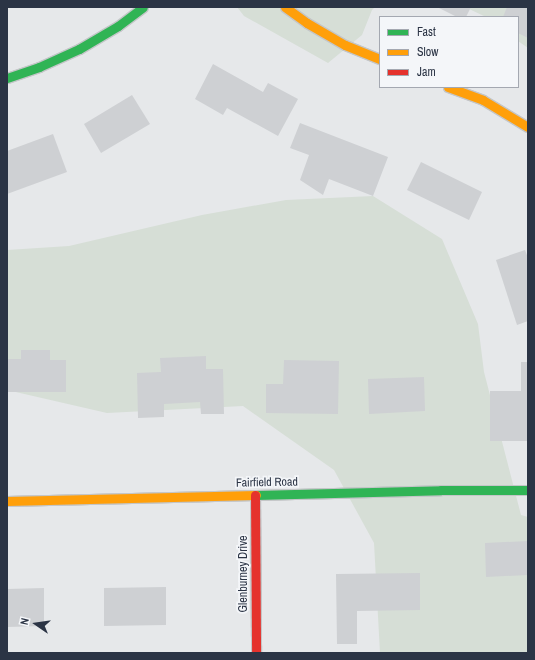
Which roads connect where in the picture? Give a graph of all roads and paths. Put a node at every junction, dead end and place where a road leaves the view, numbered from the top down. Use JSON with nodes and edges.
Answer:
{"nodes":[{"id":1,"x":143,"y":7,"type":"edge"},
{"id":2,"x":285,"y":7,"type":"edge"},
{"id":3,"x":379,"y":60,"type":"edge"},
{"id":4,"x":7,"y":78,"type":"edge"},
{"id":5,"x":451,"y":88,"type":"edge"},
{"id":6,"x":528,"y":127,"type":"edge"},
{"id":7,"x":528,"y":490,"type":"edge"},
{"id":8,"x":256,"y":495,"type":"junction"},
{"id":9,"x":7,"y":501,"type":"edge"},
{"id":10,"x":256,"y":653,"type":"edge"}],
"edges":[{"from":1,"to":4,"type":"street"},
{"from":2,"to":3,"type":"street"},
{"from":5,"to":6,"type":"street"},
{"from":7,"to":8,"type":"street","name":"Fairfield Road"},
{"from":8,"to":9,"type":"street","name":"Fairfield Road"},
{"from":8,"to":10,"type":"street","name":"Glenburney Drive"}]}
